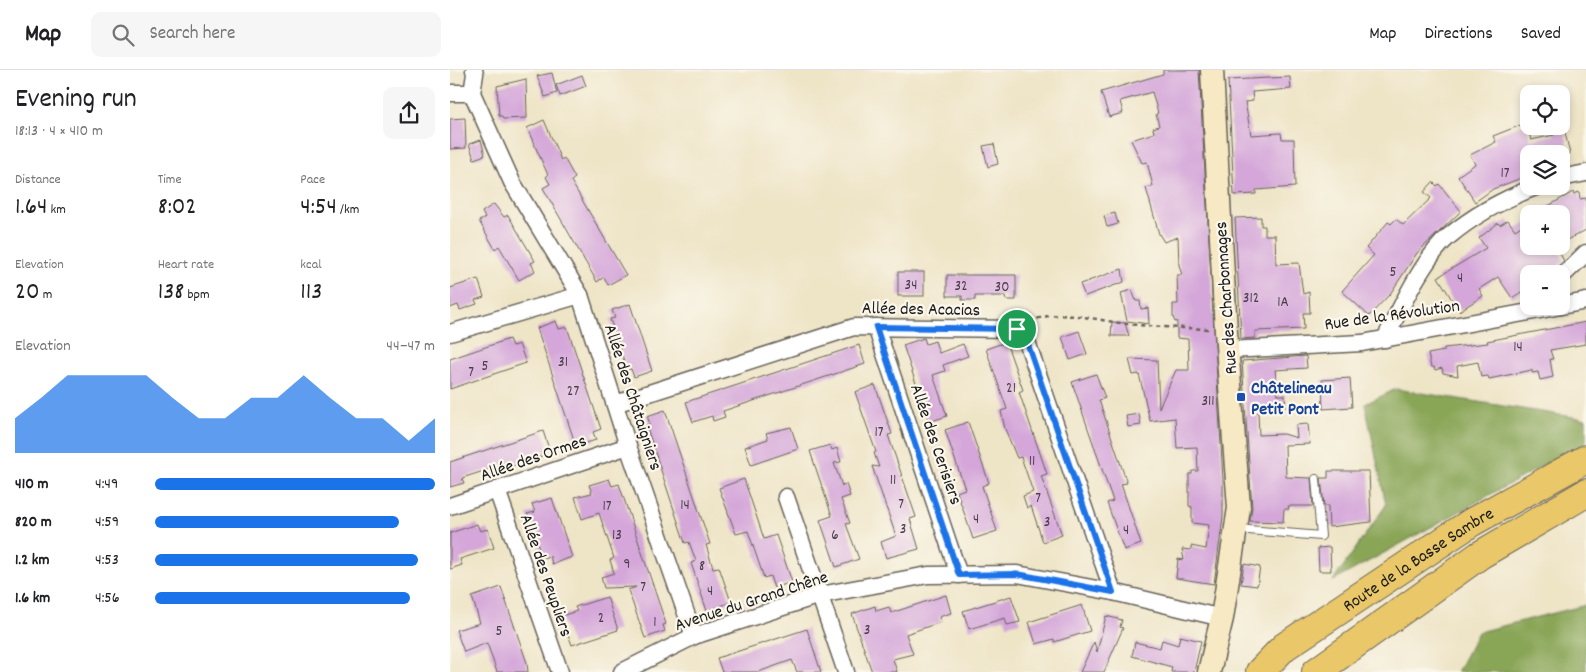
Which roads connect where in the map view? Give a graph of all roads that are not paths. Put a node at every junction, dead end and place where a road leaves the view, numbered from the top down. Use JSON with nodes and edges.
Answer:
{"nodes":[{"id":1,"x":474,"y":70,"type":"edge"},
{"id":2,"x":1212,"y":70,"type":"edge"},
{"id":3,"x":450,"y":93,"type":"edge"},
{"id":4,"x":472,"y":93,"type":"junction"},
{"id":5,"x":1586,"y":174,"type":"edge"},
{"id":6,"x":1570,"y":177,"type":"edge"},
{"id":7,"x":1520,"y":194,"type":"edge"},
{"id":8,"x":1586,"y":253,"type":"edge"},
{"id":9,"x":1570,"y":268,"type":"edge"},
{"id":10,"x":580,"y":295,"type":"junction"},
{"id":11,"x":1586,"y":301,"type":"edge"},
{"id":12,"x":1570,"y":304,"type":"edge"},
{"id":13,"x":1520,"y":311,"type":"edge"},
{"id":14,"x":876,"y":327,"type":"junction"},
{"id":15,"x":450,"y":333,"type":"edge"},
{"id":16,"x":1385,"y":339,"type":"junction"},
{"id":17,"x":1227,"y":340,"type":"junction"},
{"id":18,"x":615,"y":404,"type":"junction"},
{"id":19,"x":628,"y":446,"type":"junction"},
{"id":20,"x":1586,"y":459,"type":"edge"},
{"id":21,"x":1316,"y":479,"type":"dead end"},
{"id":22,"x":497,"y":490,"type":"junction"},
{"id":23,"x":1586,"y":493,"type":"edge"},
{"id":24,"x":786,"y":497,"type":"dead end"},
{"id":25,"x":450,"y":506,"type":"edge"},
{"id":26,"x":1236,"y":529,"type":"junction"},
{"id":27,"x":959,"y":575,"type":"junction"},
{"id":28,"x":1113,"y":592,"type":"junction"},
{"id":29,"x":820,"y":595,"type":"junction"},
{"id":30,"x":1222,"y":618,"type":"junction"},
{"id":31,"x":694,"y":636,"type":"junction"},
{"id":32,"x":560,"y":672,"type":"edge"},
{"id":33,"x":622,"y":672,"type":"edge"},
{"id":34,"x":846,"y":672,"type":"edge"},
{"id":35,"x":1209,"y":672,"type":"edge"},
{"id":36,"x":1260,"y":672,"type":"edge"},
{"id":37,"x":1316,"y":672,"type":"edge"}],
"edges":[{"from":1,"to":4,"type":"street"},
{"from":2,"to":17,"type":"street","name":"Rue des Charbonnages"},
{"from":3,"to":4,"type":"street"},
{"from":4,"to":10,"type":"street","name":"Allée des Châtaigniers"},
{"from":5,"to":6,"type":"street"},
{"from":7,"to":16,"type":"street"},
{"from":8,"to":9,"type":"street"},
{"from":10,"to":15,"type":"street"},
{"from":10,"to":18,"type":"street","name":"Allée des Châtaigniers"},
{"from":11,"to":12,"type":"street","name":"Rue de la Révolution"},
{"from":13,"to":16,"type":"street","name":"Rue de la Révolution"},
{"from":14,"to":18,"type":"street","name":"Allée des Acacias"},
{"from":14,"to":27,"type":"street","name":"Allée des Cerisiers"},
{"from":14,"to":28,"type":"street","name":"Allée des Acacias"},
{"from":16,"to":17,"type":"street","name":"Rue de la Révolution"},
{"from":17,"to":26,"type":"street","name":"Rue des Charbonnages"},
{"from":18,"to":19,"type":"street","name":"Allée des Châtaigniers"},
{"from":19,"to":22,"type":"street","name":"Allée des Ormes"},
{"from":19,"to":31,"type":"street","name":"Allée des Châtaigniers"},
{"from":20,"to":36,"type":"highway","name":"Route de la Basse Sambre"},
{"from":21,"to":26,"type":"lane"},
{"from":22,"to":25,"type":"street","name":"Allée des Ormes"},
{"from":22,"to":32,"type":"street","name":"Allée des Peupliers"},
{"from":23,"to":37,"type":"highway","name":"Route de la Basse Sambre"},
{"from":24,"to":29,"type":"street"},
{"from":26,"to":30,"type":"street","name":"Rue des Charbonnages"},
{"from":27,"to":28,"type":"street","name":"Avenue du Grand Chêne"},
{"from":27,"to":29,"type":"street","name":"Avenue du Grand Chêne"},
{"from":28,"to":30,"type":"street","name":"Avenue du Grand Chêne"},
{"from":29,"to":31,"type":"street","name":"Avenue du Grand Chêne"},
{"from":29,"to":34,"type":"street"},
{"from":30,"to":35,"type":"street","name":"Rue des Charbonnages"},
{"from":31,"to":33,"type":"street","name":"Avenue du Grand Chêne"}]}
